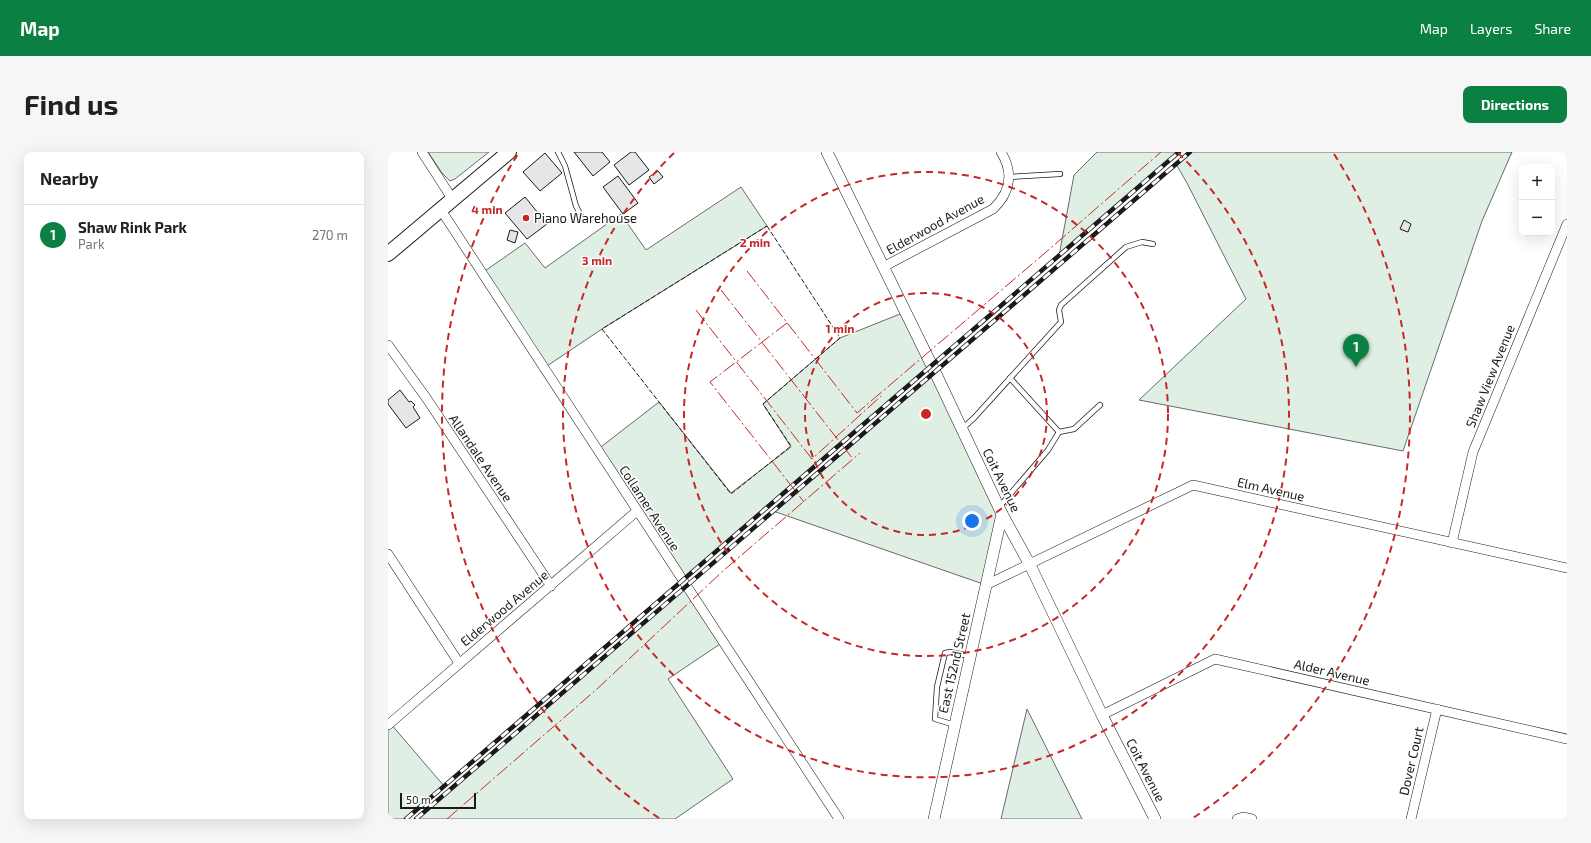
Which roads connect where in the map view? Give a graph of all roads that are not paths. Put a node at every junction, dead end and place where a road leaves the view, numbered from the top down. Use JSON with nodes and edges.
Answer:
{"nodes":[{"id":1,"x":422,"y":152,"type":"edge"},
{"id":2,"x":509,"y":152,"type":"edge"},
{"id":3,"x":558,"y":152,"type":"edge"},
{"id":4,"x":827,"y":152,"type":"edge"},
{"id":5,"x":1003,"y":155,"type":"edge"},
{"id":6,"x":1060,"y":174,"type":"dead end"},
{"id":7,"x":1008,"y":177,"type":"junction"},
{"id":8,"x":453,"y":200,"type":"junction"},
{"id":9,"x":441,"y":210,"type":"junction"},
{"id":10,"x":582,"y":218,"type":"dead end"},
{"id":11,"x":1567,"y":224,"type":"edge"},
{"id":12,"x":1153,"y":244,"type":"dead end"},
{"id":13,"x":388,"y":254,"type":"edge"},
{"id":14,"x":883,"y":267,"type":"junction"},
{"id":15,"x":388,"y":346,"type":"edge"},
{"id":16,"x":1010,"y":378,"type":"junction"},
{"id":17,"x":1100,"y":405,"type":"dead end"},
{"id":18,"x":962,"y":429,"type":"junction"},
{"id":19,"x":1059,"y":432,"type":"junction"},
{"id":20,"x":637,"y":511,"type":"junction"},
{"id":21,"x":1000,"y":511,"type":"junction"},
{"id":22,"x":1452,"y":543,"type":"junction"},
{"id":23,"x":388,"y":554,"type":"edge"},
{"id":24,"x":1030,"y":565,"type":"junction"},
{"id":25,"x":1567,"y":568,"type":"edge"},
{"id":26,"x":986,"y":585,"type":"junction"},
{"id":27,"x":552,"y":586,"type":"junction"},
{"id":28,"x":970,"y":656,"type":"junction"},
{"id":29,"x":459,"y":664,"type":"junction"},
{"id":30,"x":1437,"y":709,"type":"junction"},
{"id":31,"x":1102,"y":715,"type":"junction"},
{"id":32,"x":388,"y":725,"type":"edge"},
{"id":33,"x":955,"y":725,"type":"junction"},
{"id":34,"x":1567,"y":739,"type":"edge"},
{"id":35,"x":839,"y":819,"type":"edge"},
{"id":36,"x":934,"y":819,"type":"edge"},
{"id":37,"x":1155,"y":819,"type":"edge"},
{"id":38,"x":1237,"y":819,"type":"edge"},
{"id":39,"x":1252,"y":819,"type":"edge"},
{"id":40,"x":1411,"y":819,"type":"edge"}],
"edges":[{"from":1,"to":8,"type":"street"},
{"from":2,"to":8,"type":"main road"},
{"from":3,"to":10,"type":"lane"},
{"from":4,"to":14,"type":"street","name":"Coit Avenue"},
{"from":5,"to":7,"type":"street","name":"Elderwood Avenue"},
{"from":6,"to":7,"type":"lane"},
{"from":7,"to":14,"type":"street","name":"Elderwood Avenue"},
{"from":8,"to":9,"type":"main road"},
{"from":9,"to":13,"type":"main road"},
{"from":9,"to":20,"type":"street","name":"Collamer Avenue"},
{"from":11,"to":22,"type":"street","name":"Shaw View Avenue"},
{"from":12,"to":16,"type":"lane"},
{"from":14,"to":18,"type":"street","name":"Coit Avenue"},
{"from":15,"to":27,"type":"street","name":"Allandale Avenue"},
{"from":16,"to":18,"type":"lane"},
{"from":16,"to":19,"type":"lane"},
{"from":17,"to":19,"type":"lane"},
{"from":18,"to":21,"type":"street","name":"Coit Avenue"},
{"from":19,"to":21,"type":"lane"},
{"from":20,"to":27,"type":"street","name":"Elderwood Avenue"},
{"from":20,"to":35,"type":"street","name":"Collamer Avenue"},
{"from":21,"to":24,"type":"street","name":"Coit Avenue"},
{"from":21,"to":26,"type":"street","name":"East 152nd Street"},
{"from":22,"to":24,"type":"street","name":"Elm Avenue"},
{"from":22,"to":25,"type":"street","name":"Elm Avenue"},
{"from":23,"to":29,"type":"street"},
{"from":24,"to":26,"type":"street","name":"Elm Avenue"},
{"from":24,"to":31,"type":"street","name":"Coit Avenue"},
{"from":26,"to":28,"type":"street","name":"East 152nd Street"},
{"from":27,"to":29,"type":"street","name":"Elderwood Avenue"},
{"from":28,"to":33,"type":"street","name":"East 152nd Street"},
{"from":28,"to":33,"type":"lane"},
{"from":29,"to":32,"type":"street","name":"Elderwood Avenue"},
{"from":30,"to":31,"type":"street","name":"Alder Avenue"},
{"from":30,"to":34,"type":"street","name":"Alder Avenue"},
{"from":30,"to":40,"type":"street","name":"Dover Court"},
{"from":31,"to":37,"type":"street","name":"Coit Avenue"},
{"from":33,"to":36,"type":"street","name":"East 152nd Street"},
{"from":38,"to":39,"type":"street"}]}
